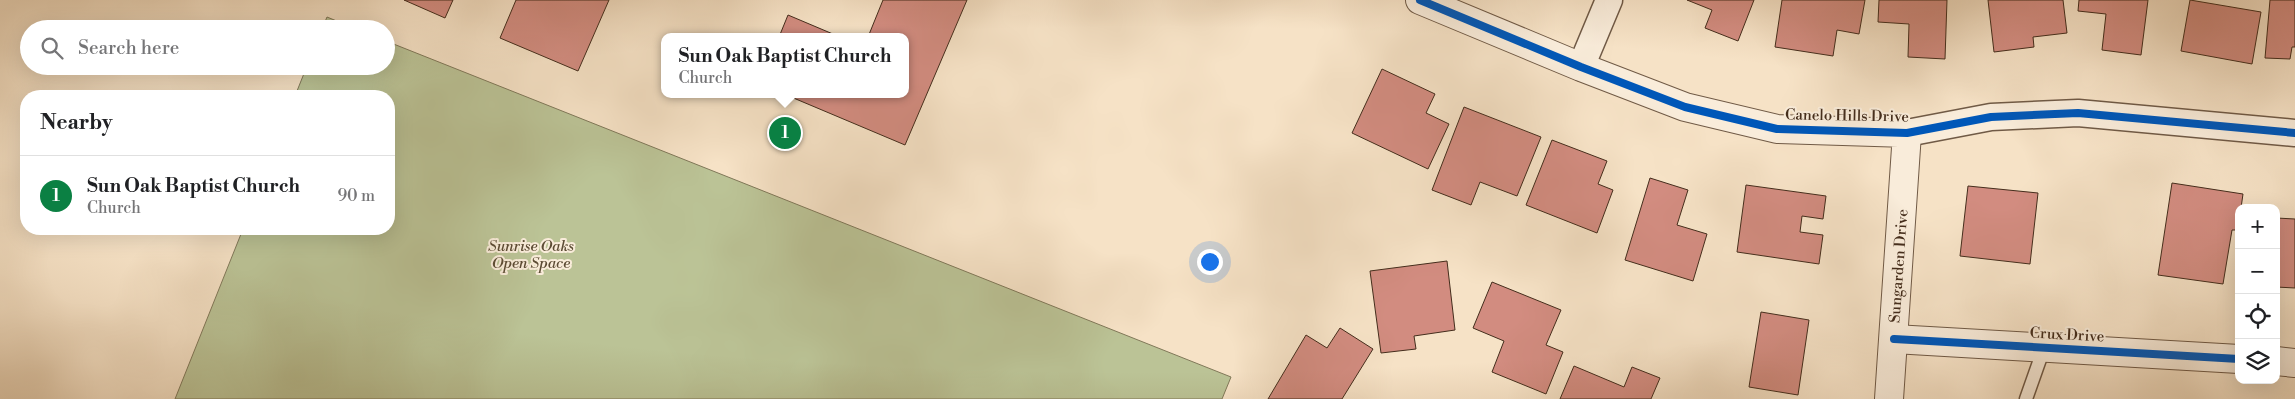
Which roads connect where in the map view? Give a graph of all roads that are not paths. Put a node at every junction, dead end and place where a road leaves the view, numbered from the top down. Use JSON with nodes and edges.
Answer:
{"nodes":[{"id":1,"x":1420,"y":0,"type":"edge"},
{"id":2,"x":1609,"y":0,"type":"edge"},
{"id":3,"x":1581,"y":67,"type":"junction"},
{"id":4,"x":1907,"y":133,"type":"junction"},
{"id":5,"x":2295,"y":133,"type":"edge"},
{"id":6,"x":1894,"y":339,"type":"junction"},
{"id":7,"x":2044,"y":348,"type":"junction"},
{"id":8,"x":2235,"y":359,"type":"edge"},
{"id":9,"x":2280,"y":362,"type":"edge"},
{"id":10,"x":2295,"y":362,"type":"edge"},
{"id":11,"x":1889,"y":399,"type":"edge"},
{"id":12,"x":2026,"y":399,"type":"edge"}],
"edges":[{"from":1,"to":3,"type":"street","name":"Canelo Hills Drive"},
{"from":2,"to":3,"type":"street"},
{"from":3,"to":4,"type":"street","name":"Canelo Hills Drive"},
{"from":4,"to":5,"type":"street","name":"Canelo Hills Drive"},
{"from":4,"to":6,"type":"street","name":"Sungarden Drive"},
{"from":6,"to":7,"type":"street","name":"Crux Drive"},
{"from":6,"to":11,"type":"street","name":"Sungarden Drive"},
{"from":7,"to":8,"type":"street","name":"Crux Drive"},
{"from":7,"to":12,"type":"lane"},
{"from":9,"to":10,"type":"street"}]}
